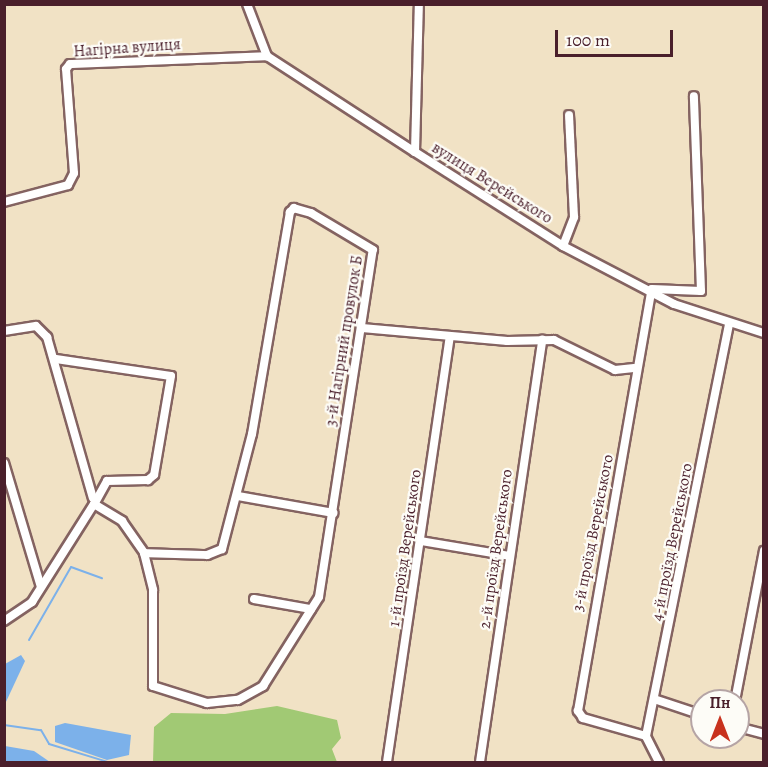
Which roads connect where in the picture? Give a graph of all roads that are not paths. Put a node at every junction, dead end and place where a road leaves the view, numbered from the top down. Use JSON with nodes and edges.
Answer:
{"nodes":[{"id":1,"x":247,"y":4,"type":"edge"},
{"id":2,"x":419,"y":4,"type":"edge"},
{"id":3,"x":267,"y":56,"type":"junction"},
{"id":4,"x":694,"y":96,"type":"dead end"},
{"id":5,"x":568,"y":115,"type":"dead end"},
{"id":6,"x":415,"y":152,"type":"junction"},
{"id":7,"x":4,"y":202,"type":"edge"},
{"id":8,"x":563,"y":246,"type":"junction"},
{"id":9,"x":651,"y":289,"type":"junction"},
{"id":10,"x":729,"y":323,"type":"junction"},
{"id":11,"x":362,"y":328,"type":"junction"},
{"id":12,"x":4,"y":331,"type":"edge"},
{"id":13,"x":764,"y":333,"type":"edge"},
{"id":14,"x":450,"y":337,"type":"junction"},
{"id":15,"x":542,"y":340,"type":"junction"},
{"id":16,"x":56,"y":359,"type":"junction"},
{"id":17,"x":634,"y":368,"type":"junction"},
{"id":18,"x":4,"y":463,"type":"edge"},
{"id":19,"x":91,"y":476,"type":"junction"},
{"id":20,"x":99,"y":486,"type":"junction"},
{"id":21,"x":238,"y":496,"type":"junction"},
{"id":22,"x":94,"y":504,"type":"junction"},
{"id":23,"x":333,"y":513,"type":"junction"},
{"id":24,"x":421,"y":542,"type":"junction"},
{"id":25,"x":764,"y":551,"type":"edge"},
{"id":26,"x":144,"y":553,"type":"junction"},
{"id":27,"x":510,"y":556,"type":"junction"},
{"id":28,"x":41,"y":587,"type":"junction"},
{"id":29,"x":254,"y":599,"type":"dead end"},
{"id":30,"x":311,"y":609,"type":"junction"},
{"id":31,"x":4,"y":621,"type":"edge"},
{"id":32,"x":737,"y":689,"type":"edge"},
{"id":33,"x":657,"y":700,"type":"junction"},
{"id":34,"x":690,"y":711,"type":"edge"},
{"id":35,"x":646,"y":736,"type":"junction"},
{"id":36,"x":387,"y":762,"type":"edge"},
{"id":37,"x":480,"y":762,"type":"edge"},
{"id":38,"x":659,"y":762,"type":"edge"}],
"edges":[{"from":1,"to":3,"type":"street"},
{"from":2,"to":6,"type":"street"},
{"from":3,"to":6,"type":"street","name":"вулиця Верейського"},
{"from":3,"to":7,"type":"street","name":"Нагірна вулиця"},
{"from":4,"to":9,"type":"street"},
{"from":5,"to":8,"type":"street"},
{"from":6,"to":8,"type":"street","name":"вулиця Верейського"},
{"from":8,"to":9,"type":"street","name":"вулиця Верейського"},
{"from":9,"to":10,"type":"street","name":"вулиця Верейського"},
{"from":9,"to":17,"type":"street","name":"3-й проїзд Верейського"},
{"from":10,"to":13,"type":"street","name":"вулиця Верейського"},
{"from":10,"to":33,"type":"street","name":"4-й проїзд Верейського"},
{"from":11,"to":14,"type":"street"},
{"from":11,"to":21,"type":"street","name":"3-й Нагірний провулок Б"},
{"from":11,"to":23,"type":"street","name":"3-й Нагірний провулок Б"},
{"from":12,"to":16,"type":"street"},
{"from":14,"to":15,"type":"street"},
{"from":14,"to":24,"type":"street","name":"1-й проїзд Верейського"},
{"from":15,"to":17,"type":"street"},
{"from":15,"to":27,"type":"street","name":"2-й проїзд Верейського"},
{"from":16,"to":19,"type":"street"},
{"from":16,"to":20,"type":"street"},
{"from":17,"to":35,"type":"street","name":"3-й проїзд Верейського"},
{"from":18,"to":28,"type":"street"},
{"from":19,"to":20,"type":"street"},
{"from":19,"to":22,"type":"street"},
{"from":20,"to":22,"type":"street"},
{"from":21,"to":23,"type":"street"},
{"from":21,"to":26,"type":"street","name":"3-й Нагірний провулок Б"},
{"from":22,"to":26,"type":"street"},
{"from":22,"to":28,"type":"street"},
{"from":23,"to":30,"type":"street","name":"3-й Нагірний провулок Б"},
{"from":24,"to":27,"type":"street"},
{"from":24,"to":36,"type":"street","name":"1-й проїзд Верейського"},
{"from":25,"to":32,"type":"street"},
{"from":26,"to":30,"type":"street","name":"3-й Нагірний провулок Б"},
{"from":27,"to":37,"type":"street","name":"2-й проїзд Верейського"},
{"from":28,"to":31,"type":"street"},
{"from":29,"to":30,"type":"street"},
{"from":33,"to":34,"type":"street"},
{"from":33,"to":35,"type":"street","name":"4-й проїзд Верейського"},
{"from":35,"to":38,"type":"street"}]}
